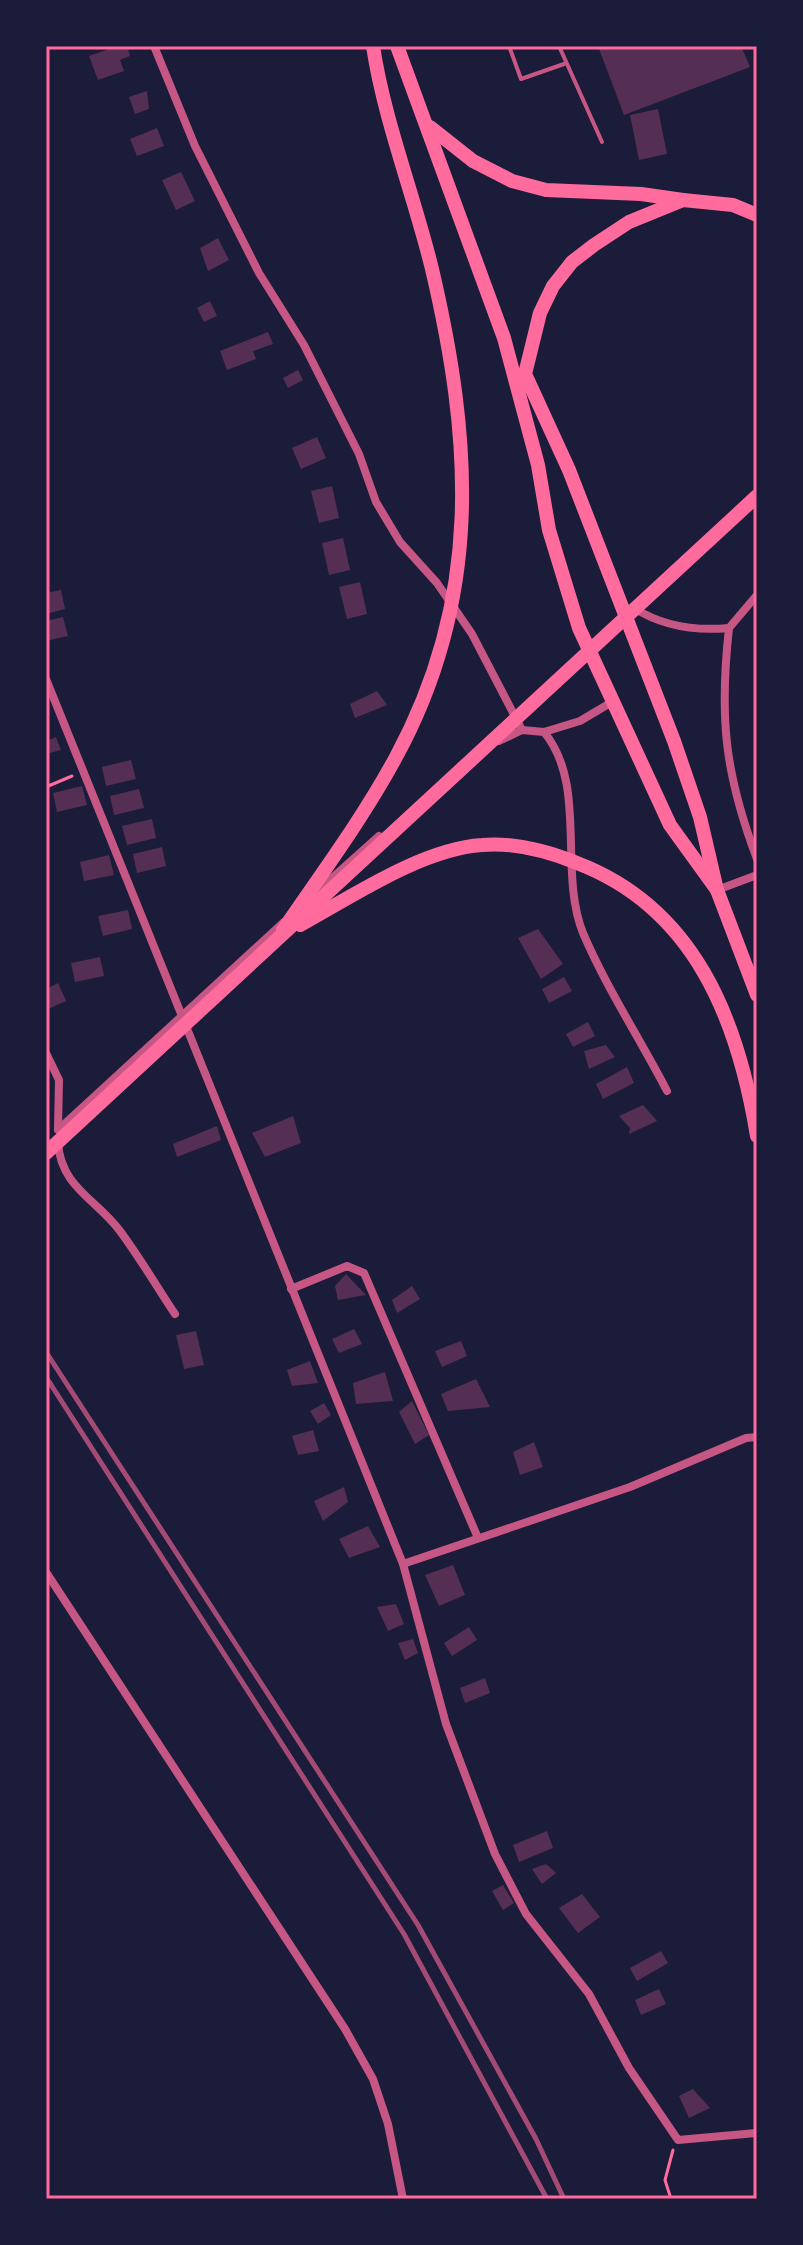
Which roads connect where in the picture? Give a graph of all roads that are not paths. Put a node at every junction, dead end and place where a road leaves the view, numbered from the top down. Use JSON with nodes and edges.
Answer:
{"nodes":[{"id":1,"x":154,"y":46,"type":"edge"},
{"id":2,"x":373,"y":46,"type":"edge"},
{"id":3,"x":397,"y":46,"type":"edge"},
{"id":4,"x":509,"y":46,"type":"edge"},
{"id":5,"x":559,"y":46,"type":"edge"},
{"id":6,"x":564,"y":64,"type":"junction"},
{"id":7,"x":428,"y":126,"type":"junction"},
{"id":8,"x":602,"y":142,"type":"dead end"},
{"id":9,"x":683,"y":200,"type":"junction"},
{"id":10,"x":757,"y":215,"type":"edge"},
{"id":11,"x":504,"y":338,"type":"junction"},
{"id":12,"x":525,"y":374,"type":"junction"},
{"id":13,"x":757,"y":496,"type":"edge"},
{"id":14,"x":757,"y":595,"type":"edge"},
{"id":15,"x":621,"y":600,"type":"junction"},
{"id":16,"x":729,"y":628,"type":"junction"},
{"id":17,"x":46,"y":679,"type":"edge"},
{"id":18,"x":612,"y":702,"type":"junction"},
{"id":19,"x":522,"y":730,"type":"junction"},
{"id":20,"x":544,"y":732,"type":"junction"},
{"id":21,"x":757,"y":859,"type":"edge"},
{"id":22,"x":757,"y":875,"type":"edge"},
{"id":23,"x":717,"y":890,"type":"junction"},
{"id":24,"x":279,"y":936,"type":"junction"},
{"id":25,"x":757,"y":995,"type":"edge"},
{"id":26,"x":182,"y":1014,"type":"junction"},
{"id":27,"x":46,"y":1053,"type":"edge"},
{"id":28,"x":667,"y":1091,"type":"dead end"},
{"id":29,"x":58,"y":1130,"type":"junction"},
{"id":30,"x":757,"y":1136,"type":"edge"},
{"id":31,"x":46,"y":1153,"type":"edge"},
{"id":32,"x":291,"y":1289,"type":"junction"},
{"id":33,"x":175,"y":1314,"type":"dead end"},
{"id":34,"x":757,"y":1437,"type":"edge"},
{"id":35,"x":478,"y":1538,"type":"junction"},
{"id":36,"x":403,"y":1564,"type":"junction"},
{"id":37,"x":46,"y":1572,"type":"edge"},
{"id":38,"x":756,"y":2133,"type":"edge"},
{"id":39,"x":403,"y":2199,"type":"edge"}],
"edges":[{"from":1,"to":19,"type":"street"},
{"from":2,"to":24,"type":"main road"},
{"from":3,"to":7,"type":"main road"},
{"from":4,"to":6,"type":"lane"},
{"from":5,"to":6,"type":"lane"},
{"from":6,"to":8,"type":"lane"},
{"from":7,"to":9,"type":"main road"},
{"from":7,"to":11,"type":"main road"},
{"from":9,"to":10,"type":"main road"},
{"from":9,"to":12,"type":"main road"},
{"from":11,"to":12,"type":"main road"},
{"from":11,"to":18,"type":"main road"},
{"from":12,"to":15,"type":"main road"},
{"from":13,"to":24,"type":"main road"},
{"from":14,"to":16,"type":"street"},
{"from":15,"to":16,"type":"street"},
{"from":15,"to":23,"type":"main road"},
{"from":16,"to":21,"type":"street"},
{"from":17,"to":26,"type":"street"},
{"from":18,"to":20,"type":"street"},
{"from":18,"to":23,"type":"main road"},
{"from":19,"to":20,"type":"street"},
{"from":19,"to":26,"type":"street"},
{"from":20,"to":28,"type":"street"},
{"from":22,"to":23,"type":"street"},
{"from":23,"to":25,"type":"main road"},
{"from":24,"to":30,"type":"main road"},
{"from":24,"to":31,"type":"main road"},
{"from":26,"to":29,"type":"street"},
{"from":26,"to":32,"type":"street"},
{"from":27,"to":29,"type":"street"},
{"from":29,"to":33,"type":"street"},
{"from":32,"to":35,"type":"street"},
{"from":32,"to":36,"type":"street"},
{"from":34,"to":35,"type":"street"},
{"from":35,"to":36,"type":"street"},
{"from":36,"to":38,"type":"street"},
{"from":37,"to":39,"type":"street"}]}
